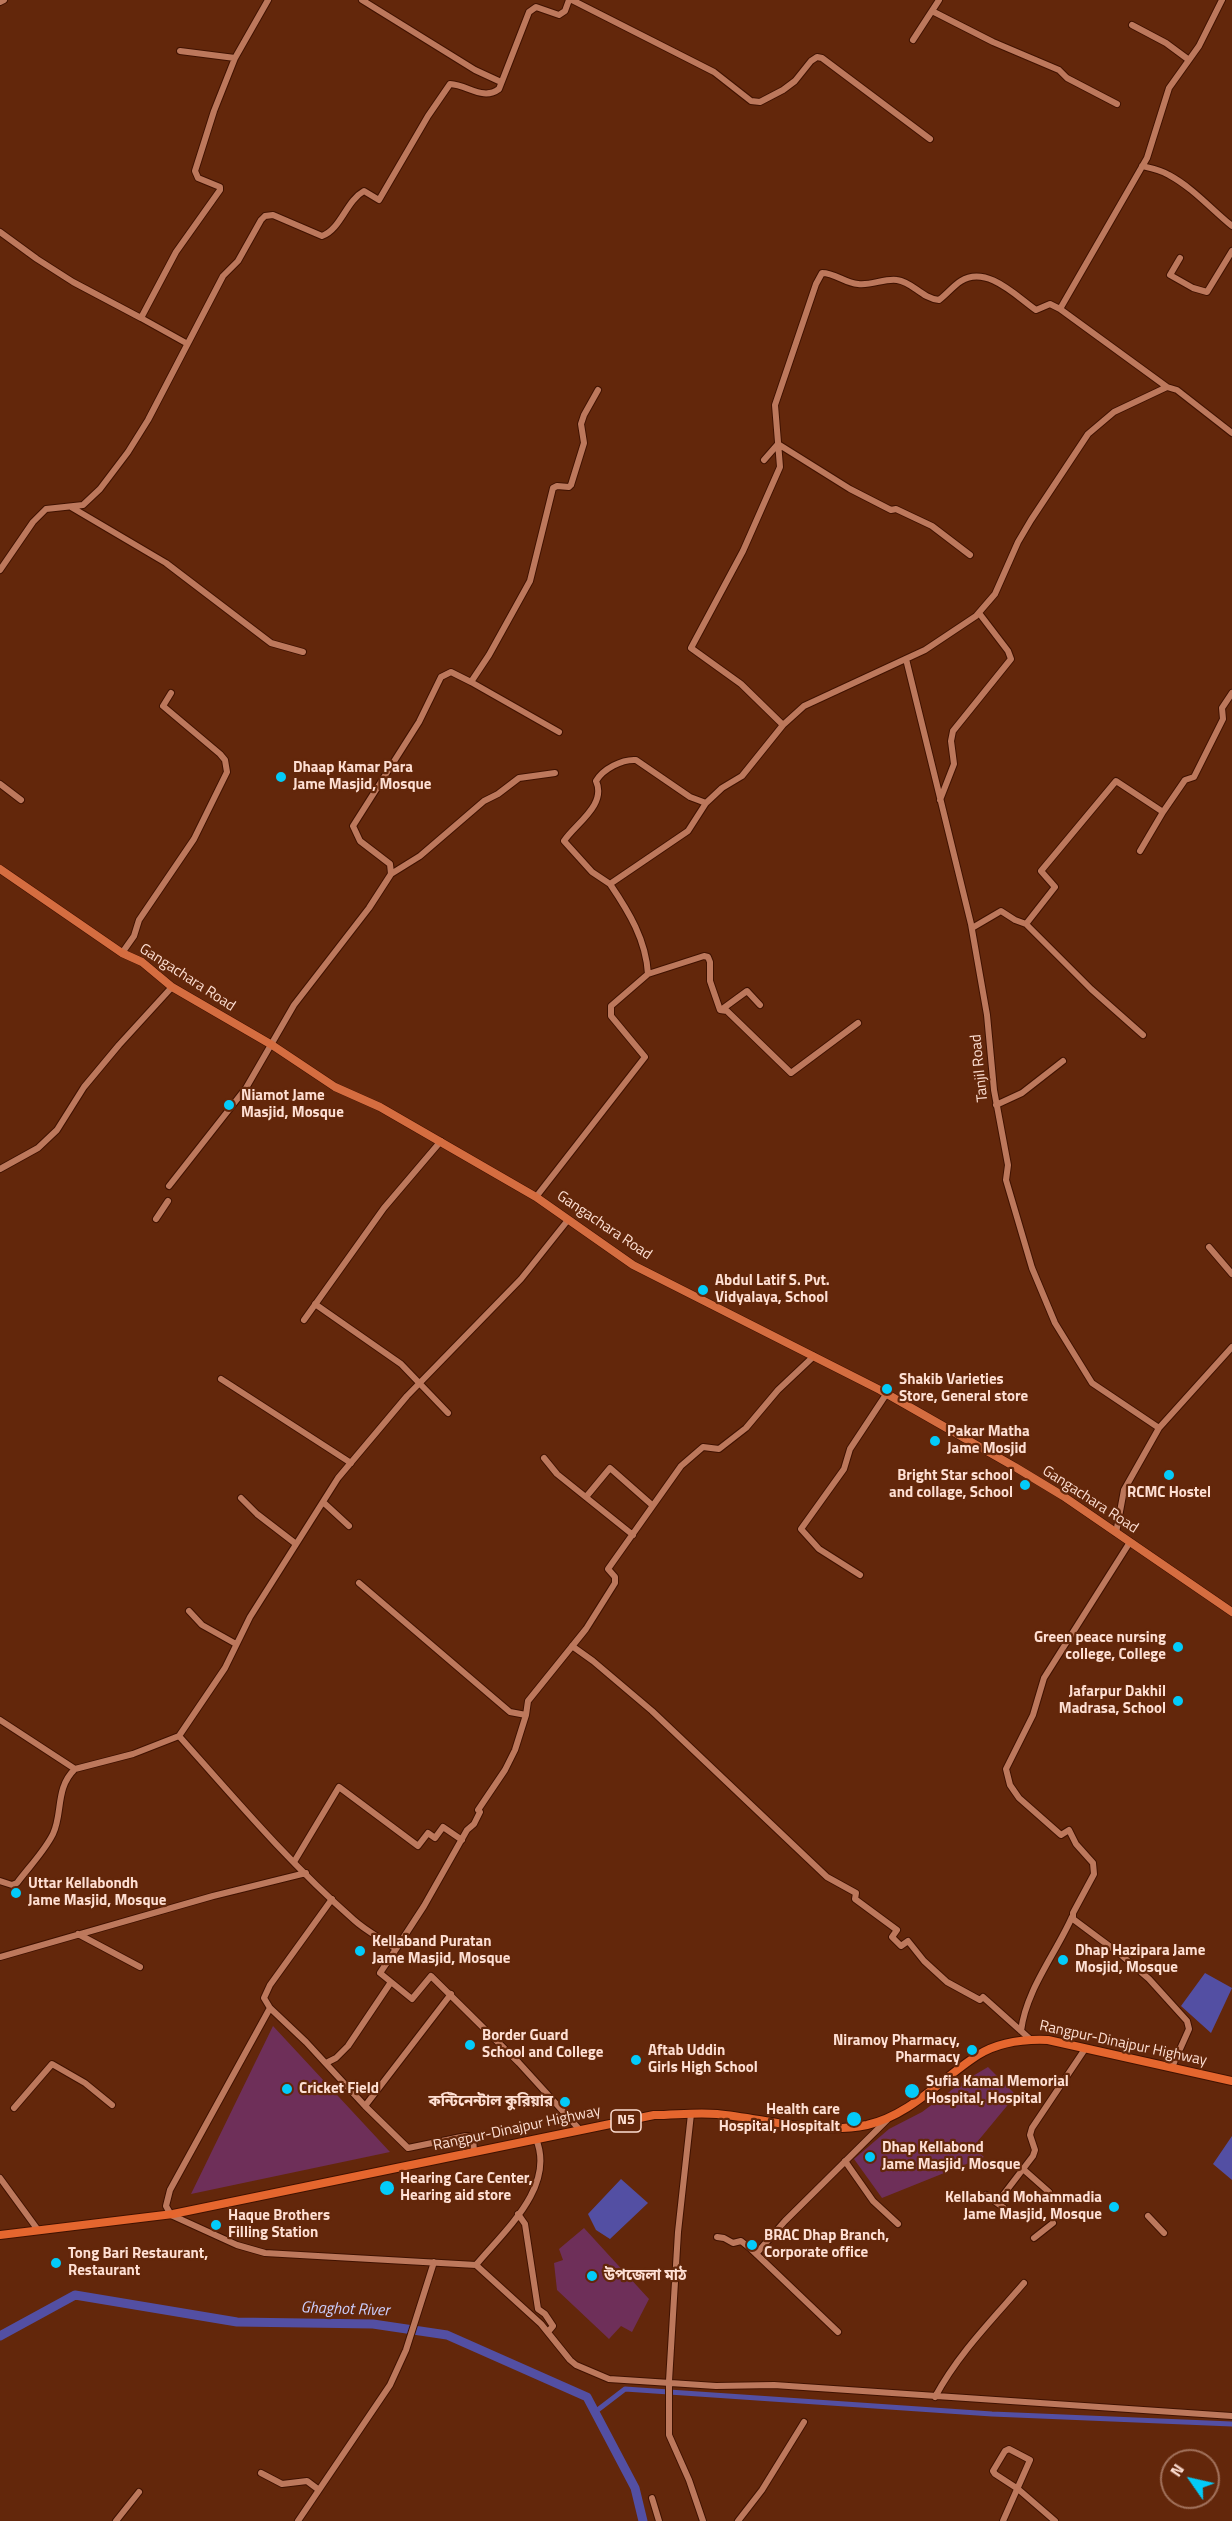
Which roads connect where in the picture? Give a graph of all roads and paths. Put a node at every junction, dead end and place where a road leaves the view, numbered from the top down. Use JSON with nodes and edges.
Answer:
{"nodes":[{"id":1,"x":268,"y":0,"type":"edge"},
{"id":2,"x":362,"y":0,"type":"edge"},
{"id":3,"x":570,"y":0,"type":"edge"},
{"id":4,"x":939,"y":0,"type":"edge"},
{"id":5,"x":1222,"y":0,"type":"edge"},
{"id":6,"x":932,"y":11,"type":"junction"},
{"id":7,"x":1132,"y":25,"type":"dead end"},
{"id":8,"x":913,"y":40,"type":"dead end"},
{"id":9,"x":180,"y":51,"type":"dead end"},
{"id":10,"x":235,"y":58,"type":"junction"},
{"id":11,"x":1189,"y":60,"type":"junction"},
{"id":12,"x":501,"y":82,"type":"junction"},
{"id":13,"x":1118,"y":104,"type":"dead end"},
{"id":14,"x":930,"y":139,"type":"dead end"},
{"id":15,"x":1142,"y":166,"type":"junction"},
{"id":16,"x":1232,"y":226,"type":"edge"},
{"id":17,"x":0,"y":232,"type":"edge"},
{"id":18,"x":1232,"y":251,"type":"edge"},
{"id":19,"x":1180,"y":258,"type":"dead end"},
{"id":20,"x":1060,"y":309,"type":"junction"},
{"id":21,"x":141,"y":318,"type":"junction"},
{"id":22,"x":186,"y":344,"type":"junction"},
{"id":23,"x":1167,"y":387,"type":"junction"},
{"id":24,"x":598,"y":390,"type":"dead end"},
{"id":25,"x":1232,"y":434,"type":"edge"},
{"id":26,"x":778,"y":444,"type":"junction"},
{"id":27,"x":764,"y":460,"type":"dead end"},
{"id":28,"x":71,"y":507,"type":"junction"},
{"id":29,"x":970,"y":555,"type":"dead end"},
{"id":30,"x":0,"y":570,"type":"edge"},
{"id":31,"x":979,"y":613,"type":"junction"},
{"id":32,"x":303,"y":652,"type":"dead end"},
{"id":33,"x":906,"y":659,"type":"junction"},
{"id":34,"x":471,"y":682,"type":"junction"},
{"id":35,"x":171,"y":693,"type":"dead end"},
{"id":36,"x":1232,"y":693,"type":"edge"},
{"id":37,"x":783,"y":725,"type":"junction"},
{"id":38,"x":559,"y":732,"type":"dead end"},
{"id":39,"x":555,"y":773,"type":"dead end"},
{"id":40,"x":0,"y":784,"type":"edge"},
{"id":41,"x":21,"y":800,"type":"dead end"},
{"id":42,"x":940,"y":800,"type":"junction"},
{"id":43,"x":706,"y":802,"type":"junction"},
{"id":44,"x":1163,"y":812,"type":"junction"},
{"id":45,"x":1140,"y":851,"type":"dead end"},
{"id":46,"x":0,"y":869,"type":"edge"},
{"id":47,"x":392,"y":874,"type":"junction"},
{"id":48,"x":610,"y":884,"type":"junction"},
{"id":49,"x":1026,"y":924,"type":"junction"},
{"id":50,"x":972,"y":928,"type":"junction"},
{"id":51,"x":122,"y":953,"type":"junction"},
{"id":52,"x":648,"y":974,"type":"junction"},
{"id":53,"x":172,"y":987,"type":"junction"},
{"id":54,"x":760,"y":1005,"type":"dead end"},
{"id":55,"x":721,"y":1011,"type":"junction"},
{"id":56,"x":858,"y":1023,"type":"dead end"},
{"id":57,"x":1143,"y":1035,"type":"dead end"},
{"id":58,"x":272,"y":1045,"type":"junction"},
{"id":59,"x":1063,"y":1061,"type":"dead end"},
{"id":60,"x":996,"y":1105,"type":"junction"},
{"id":61,"x":441,"y":1141,"type":"junction"},
{"id":62,"x":0,"y":1169,"type":"edge"},
{"id":63,"x":169,"y":1186,"type":"dead end"},
{"id":64,"x":536,"y":1197,"type":"junction"},
{"id":65,"x":168,"y":1201,"type":"dead end"},
{"id":66,"x":156,"y":1219,"type":"dead end"},
{"id":67,"x":568,"y":1220,"type":"junction"},
{"id":68,"x":1209,"y":1247,"type":"dead end"},
{"id":69,"x":1232,"y":1274,"type":"edge"},
{"id":70,"x":315,"y":1304,"type":"junction"},
{"id":71,"x":304,"y":1320,"type":"dead end"},
{"id":72,"x":1232,"y":1347,"type":"edge"},
{"id":73,"x":814,"y":1356,"type":"junction"},
{"id":74,"x":221,"y":1379,"type":"dead end"},
{"id":75,"x":420,"y":1384,"type":"junction"},
{"id":76,"x":887,"y":1394,"type":"junction"},
{"id":77,"x":448,"y":1413,"type":"dead end"},
{"id":78,"x":1159,"y":1428,"type":"junction"},
{"id":79,"x":544,"y":1458,"type":"dead end"},
{"id":80,"x":351,"y":1463,"type":"junction"},
{"id":81,"x":586,"y":1497,"type":"junction"},
{"id":82,"x":241,"y":1498,"type":"dead end"},
{"id":83,"x":323,"y":1502,"type":"junction"},
{"id":84,"x":652,"y":1505,"type":"junction"},
{"id":85,"x":349,"y":1526,"type":"dead end"},
{"id":86,"x":1116,"y":1533,"type":"junction"},
{"id":87,"x":633,"y":1535,"type":"junction"},
{"id":88,"x":1130,"y":1542,"type":"junction"},
{"id":89,"x":296,"y":1544,"type":"junction"},
{"id":90,"x":860,"y":1575,"type":"dead end"},
{"id":91,"x":359,"y":1583,"type":"dead end"},
{"id":92,"x":189,"y":1611,"type":"dead end"},
{"id":93,"x":1232,"y":1612,"type":"edge"},
{"id":94,"x":236,"y":1644,"type":"junction"},
{"id":95,"x":572,"y":1646,"type":"junction"},
{"id":96,"x":526,"y":1716,"type":"junction"},
{"id":97,"x":0,"y":1720,"type":"edge"},
{"id":98,"x":179,"y":1736,"type":"junction"},
{"id":99,"x":75,"y":1769,"type":"junction"},
{"id":100,"x":462,"y":1840,"type":"junction"},
{"id":101,"x":294,"y":1862,"type":"junction"},
{"id":102,"x":306,"y":1874,"type":"junction"},
{"id":103,"x":0,"y":1881,"type":"edge"},
{"id":104,"x":333,"y":1899,"type":"junction"},
{"id":105,"x":1072,"y":1917,"type":"junction"},
{"id":106,"x":78,"y":1934,"type":"junction"},
{"id":107,"x":396,"y":1949,"type":"junction"},
{"id":108,"x":0,"y":1957,"type":"edge"},
{"id":109,"x":140,"y":1967,"type":"dead end"},
{"id":110,"x":391,"y":1982,"type":"junction"},
{"id":111,"x":451,"y":1994,"type":"junction"},
{"id":112,"x":270,"y":2008,"type":"junction"},
{"id":113,"x":1021,"y":2031,"type":"junction"},
{"id":114,"x":1030,"y":2039,"type":"junction"},
{"id":115,"x":1085,"y":2049,"type":"junction"},
{"id":116,"x":326,"y":2063,"type":"junction"},
{"id":117,"x":1172,"y":2067,"type":"junction"},
{"id":118,"x":1232,"y":2081,"type":"edge"},
{"id":119,"x":112,"y":2105,"type":"dead end"},
{"id":120,"x":365,"y":2106,"type":"junction"},
{"id":121,"x":14,"y":2108,"type":"dead end"},
{"id":122,"x":691,"y":2114,"type":"junction"},
{"id":123,"x":889,"y":2117,"type":"junction"},
{"id":124,"x":580,"y":2130,"type":"junction"},
{"id":125,"x":536,"y":2139,"type":"junction"},
{"id":126,"x":474,"y":2152,"type":"junction"},
{"id":127,"x":844,"y":2161,"type":"junction"},
{"id":128,"x":1023,"y":2169,"type":"junction"},
{"id":129,"x":0,"y":2178,"type":"edge"},
{"id":130,"x":1050,"y":2192,"type":"dead end"},
{"id":131,"x":986,"y":2195,"type":"dead end"},
{"id":132,"x":998,"y":2203,"type":"junction"},
{"id":133,"x":518,"y":2214,"type":"junction"},
{"id":134,"x":171,"y":2215,"type":"junction"},
{"id":135,"x":1015,"y":2216,"type":"dead end"},
{"id":136,"x":1148,"y":2216,"type":"dead end"},
{"id":137,"x":1053,"y":2223,"type":"dead end"},
{"id":138,"x":898,"y":2224,"type":"dead end"},
{"id":139,"x":38,"y":2230,"type":"junction"},
{"id":140,"x":1164,"y":2233,"type":"dead end"},
{"id":141,"x":0,"y":2235,"type":"edge"},
{"id":142,"x":717,"y":2237,"type":"dead end"},
{"id":143,"x":1034,"y":2238,"type":"dead end"},
{"id":144,"x":756,"y":2254,"type":"junction"},
{"id":145,"x":434,"y":2262,"type":"junction"},
{"id":146,"x":476,"y":2265,"type":"junction"},
{"id":147,"x":1024,"y":2283,"type":"dead end"},
{"id":148,"x":548,"y":2332,"type":"junction"},
{"id":149,"x":838,"y":2332,"type":"dead end"},
{"id":150,"x":669,"y":2383,"type":"junction"},
{"id":151,"x":934,"y":2397,"type":"junction"},
{"id":152,"x":1232,"y":2416,"type":"edge"},
{"id":153,"x":804,"y":2422,"type":"dead end"},
{"id":154,"x":261,"y":2473,"type":"dead end"},
{"id":155,"x":1018,"y":2488,"type":"junction"},
{"id":156,"x":319,"y":2490,"type":"junction"},
{"id":157,"x":139,"y":2492,"type":"dead end"},
{"id":158,"x":652,"y":2498,"type":"dead end"},
{"id":159,"x":116,"y":2521,"type":"edge"},
{"id":160,"x":298,"y":2521,"type":"edge"},
{"id":161,"x":659,"y":2521,"type":"edge"},
{"id":162,"x":703,"y":2521,"type":"edge"},
{"id":163,"x":738,"y":2521,"type":"edge"},
{"id":164,"x":1003,"y":2521,"type":"edge"},
{"id":165,"x":1055,"y":2521,"type":"edge"}],
"edges":[{"from":1,"to":10,"type":"street"},
{"from":2,"to":12,"type":"street"},
{"from":3,"to":12,"type":"street"},
{"from":3,"to":14,"type":"street"},
{"from":4,"to":6,"type":"street"},
{"from":5,"to":11,"type":"street"},
{"from":6,"to":8,"type":"street"},
{"from":6,"to":13,"type":"street"},
{"from":7,"to":11,"type":"street"},
{"from":9,"to":10,"type":"street"},
{"from":10,"to":21,"type":"street"},
{"from":11,"to":15,"type":"street"},
{"from":12,"to":22,"type":"street"},
{"from":15,"to":16,"type":"street"},
{"from":15,"to":20,"type":"street"},
{"from":17,"to":21,"type":"street"},
{"from":18,"to":19,"type":"street"},
{"from":20,"to":23,"type":"street"},
{"from":20,"to":26,"type":"street"},
{"from":21,"to":22,"type":"street"},
{"from":22,"to":28,"type":"street"},
{"from":23,"to":25,"type":"street"},
{"from":23,"to":31,"type":"street"},
{"from":24,"to":34,"type":"street"},
{"from":26,"to":27,"type":"street"},
{"from":26,"to":29,"type":"street"},
{"from":26,"to":37,"type":"street"},
{"from":28,"to":30,"type":"street"},
{"from":28,"to":32,"type":"street"},
{"from":31,"to":33,"type":"street"},
{"from":31,"to":42,"type":"street"},
{"from":33,"to":37,"type":"street"},
{"from":33,"to":42,"type":"street","name":"Tanjil Road"},
{"from":34,"to":38,"type":"street"},
{"from":34,"to":47,"type":"street"},
{"from":35,"to":51,"type":"street"},
{"from":36,"to":44,"type":"street"},
{"from":37,"to":43,"type":"street"},
{"from":39,"to":47,"type":"street"},
{"from":40,"to":41,"type":"street"},
{"from":42,"to":50,"type":"street","name":"Tanjil Road"},
{"from":43,"to":48,"type":"street"},
{"from":43,"to":48,"type":"street"},
{"from":44,"to":45,"type":"street"},
{"from":44,"to":49,"type":"street"},
{"from":46,"to":51,"type":"main road","name":"Gangachara Road"},
{"from":47,"to":58,"type":"street"},
{"from":48,"to":52,"type":"street"},
{"from":49,"to":50,"type":"street"},
{"from":49,"to":57,"type":"street"},
{"from":50,"to":60,"type":"street","name":"Tanjil Road"},
{"from":51,"to":53,"type":"main road","name":"Gangachara Road"},
{"from":52,"to":55,"type":"street"},
{"from":52,"to":64,"type":"street"},
{"from":53,"to":58,"type":"main road","name":"Gangachara Road"},
{"from":53,"to":62,"type":"street"},
{"from":54,"to":55,"type":"street"},
{"from":55,"to":56,"type":"street"},
{"from":58,"to":61,"type":"main road","name":"Gangachara Road"},
{"from":58,"to":63,"type":"street"},
{"from":59,"to":60,"type":"street"},
{"from":60,"to":78,"type":"street","name":"Tanjil Road"},
{"from":61,"to":64,"type":"main road","name":"Gangachara Road"},
{"from":61,"to":70,"type":"street"},
{"from":64,"to":67,"type":"main road","name":"Gangachara Road"},
{"from":65,"to":66,"type":"street"},
{"from":67,"to":73,"type":"main road","name":"Gangachara Road"},
{"from":67,"to":75,"type":"street"},
{"from":68,"to":69,"type":"street"},
{"from":70,"to":71,"type":"street"},
{"from":70,"to":75,"type":"street"},
{"from":72,"to":78,"type":"street"},
{"from":73,"to":76,"type":"main road","name":"Gangachara Road"},
{"from":73,"to":84,"type":"street"},
{"from":74,"to":80,"type":"street"},
{"from":75,"to":77,"type":"street"},
{"from":75,"to":80,"type":"street"},
{"from":76,"to":86,"type":"main road","name":"Gangachara Road"},
{"from":76,"to":90,"type":"street"},
{"from":78,"to":86,"type":"street"},
{"from":79,"to":81,"type":"street"},
{"from":80,"to":83,"type":"street"},
{"from":81,"to":84,"type":"street"},
{"from":81,"to":87,"type":"street"},
{"from":82,"to":89,"type":"street"},
{"from":83,"to":85,"type":"street"},
{"from":83,"to":89,"type":"street"},
{"from":84,"to":87,"type":"street"},
{"from":86,"to":88,"type":"main road","name":"Gangachara Road"},
{"from":87,"to":95,"type":"street"},
{"from":88,"to":93,"type":"main road","name":"Gangachara Road"},
{"from":88,"to":105,"type":"street"},
{"from":89,"to":94,"type":"street"},
{"from":91,"to":96,"type":"street"},
{"from":92,"to":94,"type":"street"},
{"from":94,"to":98,"type":"street"},
{"from":95,"to":96,"type":"street"},
{"from":95,"to":113,"type":"street"},
{"from":96,"to":100,"type":"street"},
{"from":97,"to":99,"type":"street"},
{"from":98,"to":99,"type":"street"},
{"from":98,"to":101,"type":"street"},
{"from":99,"to":103,"type":"street"},
{"from":100,"to":101,"type":"street"},
{"from":100,"to":107,"type":"street"},
{"from":101,"to":102,"type":"street"},
{"from":102,"to":104,"type":"street"},
{"from":102,"to":106,"type":"street"},
{"from":104,"to":107,"type":"street"},
{"from":104,"to":112,"type":"street"},
{"from":105,"to":113,"type":"street"},
{"from":105,"to":117,"type":"street"},
{"from":106,"to":108,"type":"street"},
{"from":106,"to":109,"type":"street"},
{"from":107,"to":110,"type":"street"},
{"from":110,"to":111,"type":"street"},
{"from":110,"to":116,"type":"street"},
{"from":111,"to":120,"type":"street"},
{"from":111,"to":124,"type":"street"},
{"from":112,"to":116,"type":"street"},
{"from":112,"to":134,"type":"street"},
{"from":113,"to":114,"type":"street"},
{"from":114,"to":115,"type":"highway","name":"Rangpur-Dinajpur Highway","number":"N5"},
{"from":114,"to":123,"type":"highway","name":"Rangpur-Dinajpur Highway","number":"N5"},
{"from":115,"to":117,"type":"highway","name":"Rangpur-Dinajpur Highway","number":"N5"},
{"from":115,"to":128,"type":"street"},
{"from":116,"to":120,"type":"street"},
{"from":117,"to":118,"type":"highway","name":"Rangpur-Dinajpur Highway","number":"N5"},
{"from":119,"to":121,"type":"street"},
{"from":120,"to":126,"type":"street"},
{"from":122,"to":123,"type":"highway","name":"Rangpur-Dinajpur Highway","number":"N5"},
{"from":122,"to":124,"type":"highway","name":"Rangpur-Dinajpur Highway","number":"N5"},
{"from":122,"to":150,"type":"street"},
{"from":123,"to":127,"type":"street"},
{"from":124,"to":125,"type":"highway","name":"Rangpur-Dinajpur Highway","number":"N5"},
{"from":125,"to":126,"type":"highway","name":"Rangpur-Dinajpur Highway","number":"N5"},
{"from":125,"to":133,"type":"street"},
{"from":126,"to":134,"type":"highway","name":"Rangpur-Dinajpur Highway","number":"N5"},
{"from":127,"to":138,"type":"street"},
{"from":127,"to":144,"type":"street"},
{"from":128,"to":130,"type":"street"},
{"from":128,"to":132,"type":"street"},
{"from":129,"to":139,"type":"street"},
{"from":131,"to":132,"type":"street"},
{"from":132,"to":135,"type":"street"},
{"from":133,"to":146,"type":"street"},
{"from":133,"to":148,"type":"street"},
{"from":134,"to":139,"type":"highway","name":"Rangpur-Dinajpur Highway","number":"N5"},
{"from":134,"to":145,"type":"street"},
{"from":136,"to":140,"type":"street"},
{"from":137,"to":143,"type":"street"},
{"from":139,"to":141,"type":"highway","name":"Rangpur-Dinajpur Highway","number":"N5"},
{"from":142,"to":144,"type":"street"},
{"from":144,"to":149,"type":"street"},
{"from":145,"to":146,"type":"street"},
{"from":145,"to":156,"type":"street"},
{"from":146,"to":148,"type":"street"},
{"from":147,"to":151,"type":"street"},
{"from":148,"to":150,"type":"street"},
{"from":150,"to":151,"type":"street"},
{"from":150,"to":162,"type":"street"},
{"from":151,"to":152,"type":"street"},
{"from":153,"to":163,"type":"street"},
{"from":154,"to":156,"type":"street"},
{"from":155,"to":155,"type":"street"},
{"from":155,"to":164,"type":"street"},
{"from":155,"to":165,"type":"street"},
{"from":156,"to":160,"type":"street"},
{"from":157,"to":159,"type":"street"},
{"from":158,"to":161,"type":"street"}]}
